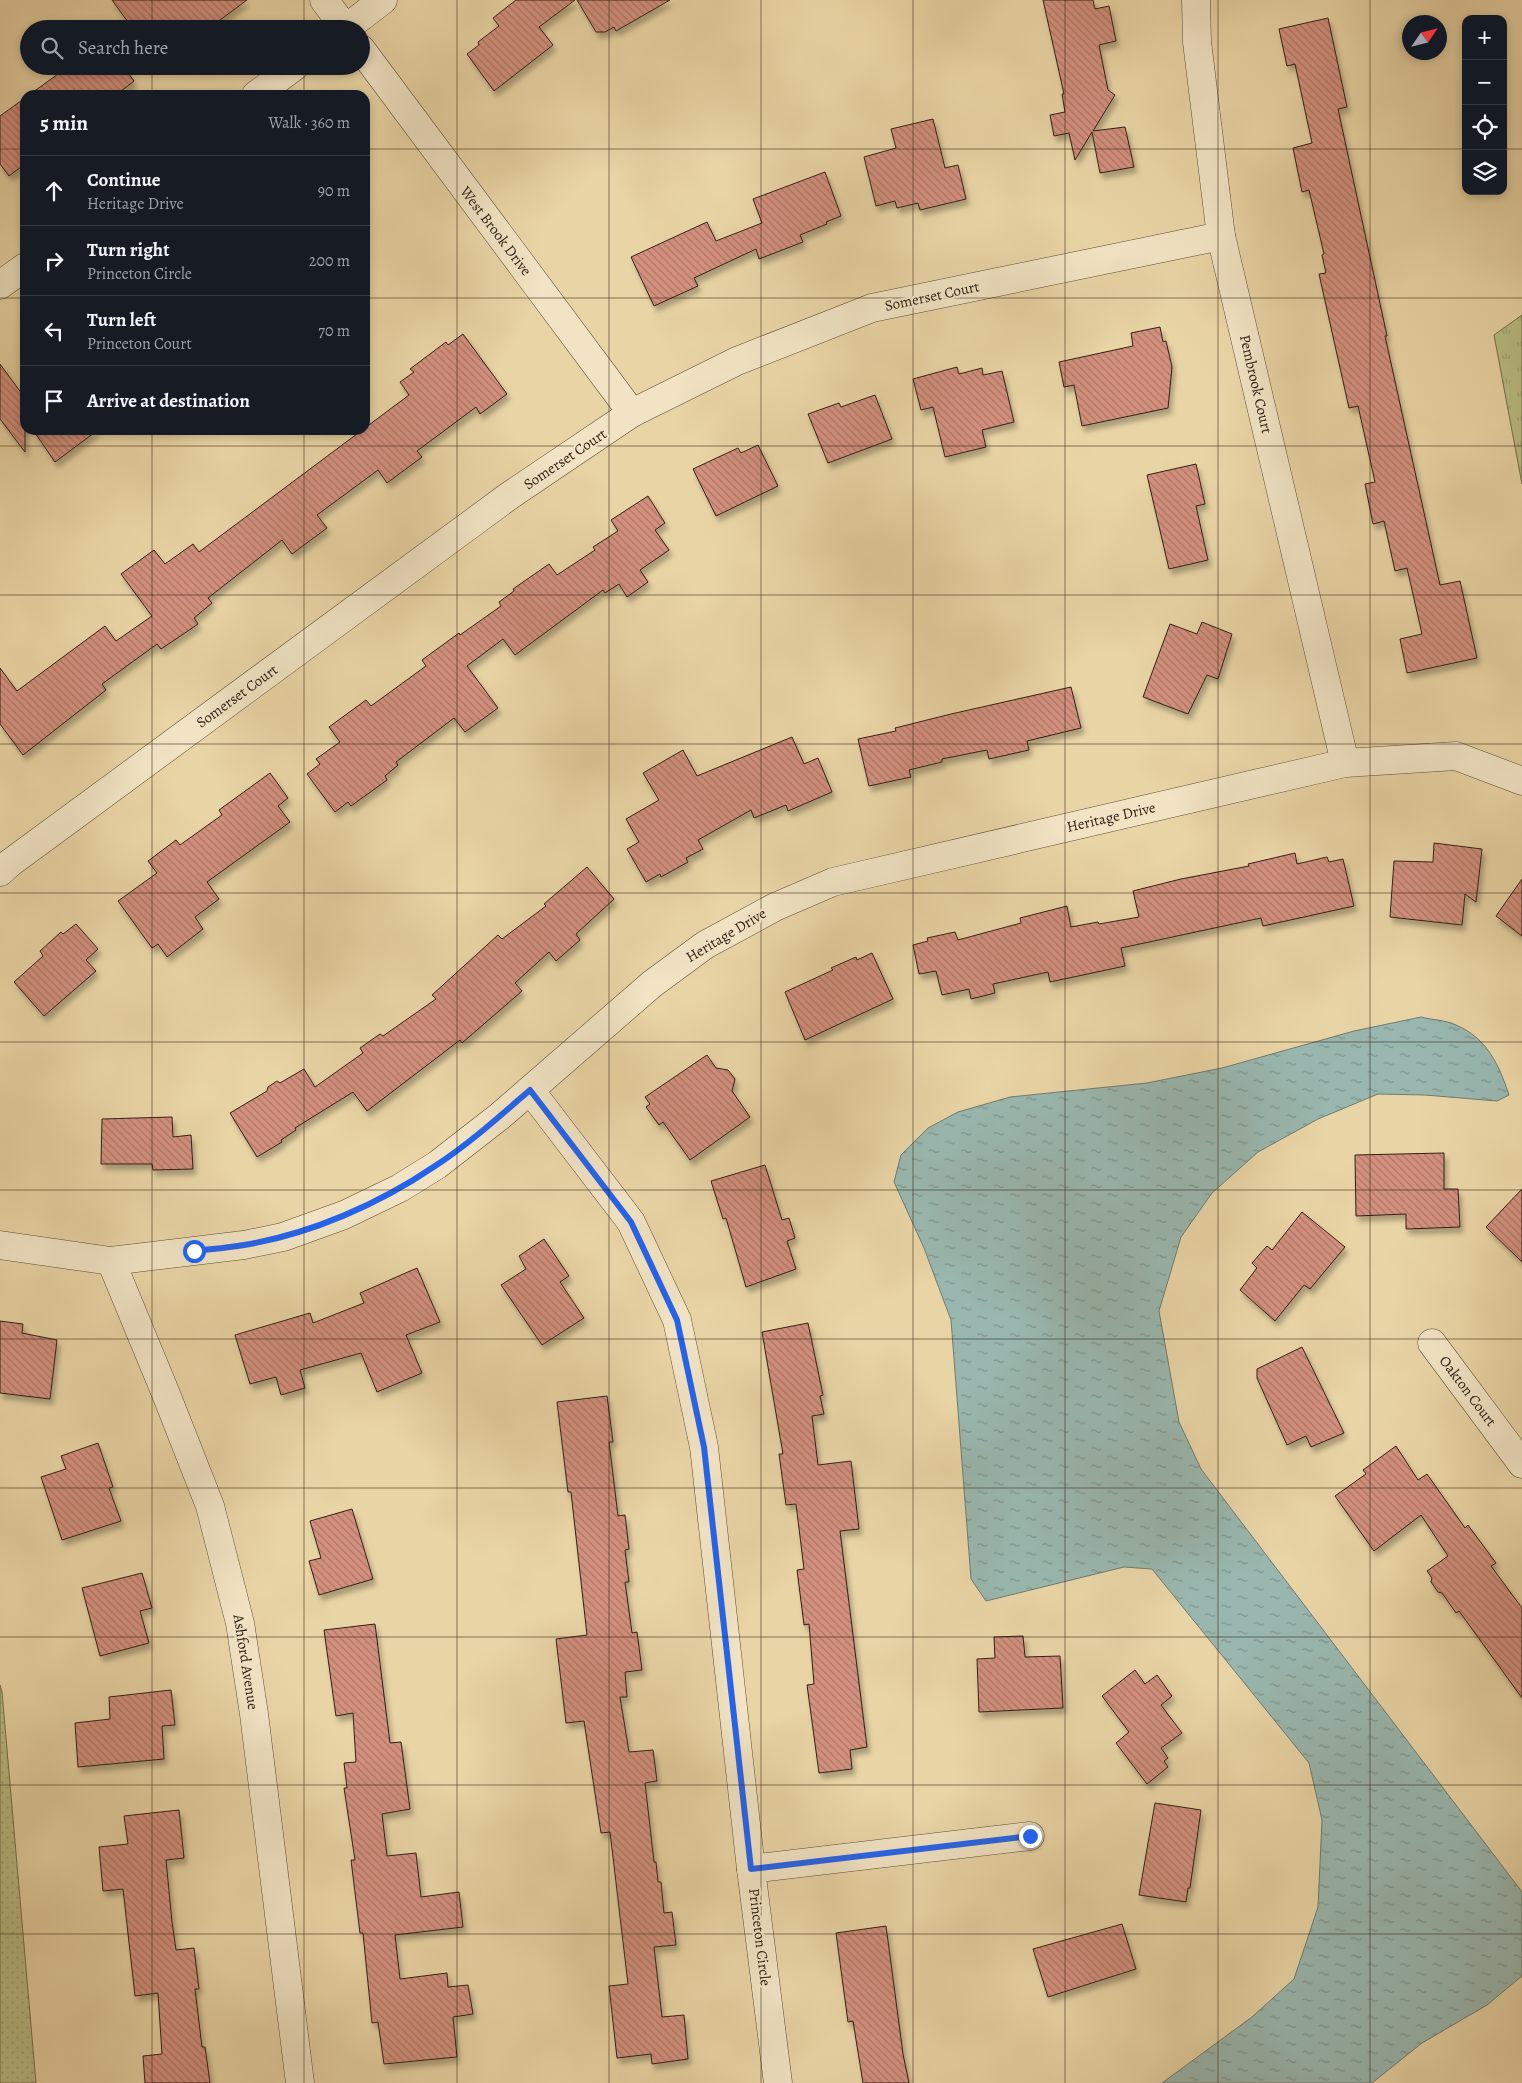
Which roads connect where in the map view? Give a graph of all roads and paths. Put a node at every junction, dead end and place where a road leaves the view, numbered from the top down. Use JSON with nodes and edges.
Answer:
{"nodes":[{"id":1,"x":324,"y":0,"type":"edge"},
{"id":2,"x":383,"y":0,"type":"edge"},
{"id":3,"x":1196,"y":0,"type":"edge"},
{"id":4,"x":339,"y":20,"type":"edge"},
{"id":5,"x":357,"y":20,"type":"edge"},
{"id":6,"x":370,"y":61,"type":"edge"},
{"id":7,"x":283,"y":75,"type":"edge"},
{"id":8,"x":263,"y":90,"type":"edge"},
{"id":9,"x":1221,"y":236,"type":"junction"},
{"id":10,"x":20,"y":271,"type":"edge"},
{"id":11,"x":0,"y":285,"type":"edge"},
{"id":12,"x":632,"y":413,"type":"junction"},
{"id":13,"x":1345,"y":763,"type":"junction"},
{"id":14,"x":1522,"y":781,"type":"edge"},
{"id":15,"x":0,"y":872,"type":"edge"},
{"id":16,"x":530,"y":1090,"type":"junction"},
{"id":17,"x":0,"y":1245,"type":"edge"},
{"id":18,"x":111,"y":1262,"type":"junction"},
{"id":19,"x":1432,"y":1343,"type":"dead end"},
{"id":20,"x":1522,"y":1464,"type":"edge"},
{"id":21,"x":1030,"y":1836,"type":"dead end"},
{"id":22,"x":751,"y":1869,"type":"junction"},
{"id":23,"x":300,"y":2083,"type":"edge"},
{"id":24,"x":778,"y":2083,"type":"edge"}],
"edges":[{"from":1,"to":4,"type":"street"},
{"from":2,"to":5,"type":"street"},
{"from":3,"to":9,"type":"street","name":"Pembrook Court"},
{"from":6,"to":12,"type":"street","name":"West Brook Drive"},
{"from":7,"to":8,"type":"street"},
{"from":9,"to":12,"type":"street","name":"Somerset Court"},
{"from":9,"to":13,"type":"street","name":"Pembrook Court"},
{"from":10,"to":11,"type":"street"},
{"from":12,"to":15,"type":"street","name":"Somerset Court"},
{"from":13,"to":14,"type":"street","name":"Heritage Drive"},
{"from":13,"to":16,"type":"street","name":"Heritage Drive"},
{"from":16,"to":18,"type":"street","name":"Heritage Drive"},
{"from":16,"to":22,"type":"street","name":"Princeton Circle"},
{"from":17,"to":18,"type":"street","name":"Heritage Drive"},
{"from":18,"to":23,"type":"street","name":"Ashford Avenue"},
{"from":19,"to":20,"type":"street","name":"Oakton Court"},
{"from":21,"to":22,"type":"street"},
{"from":22,"to":24,"type":"street","name":"Princeton Circle"}]}
